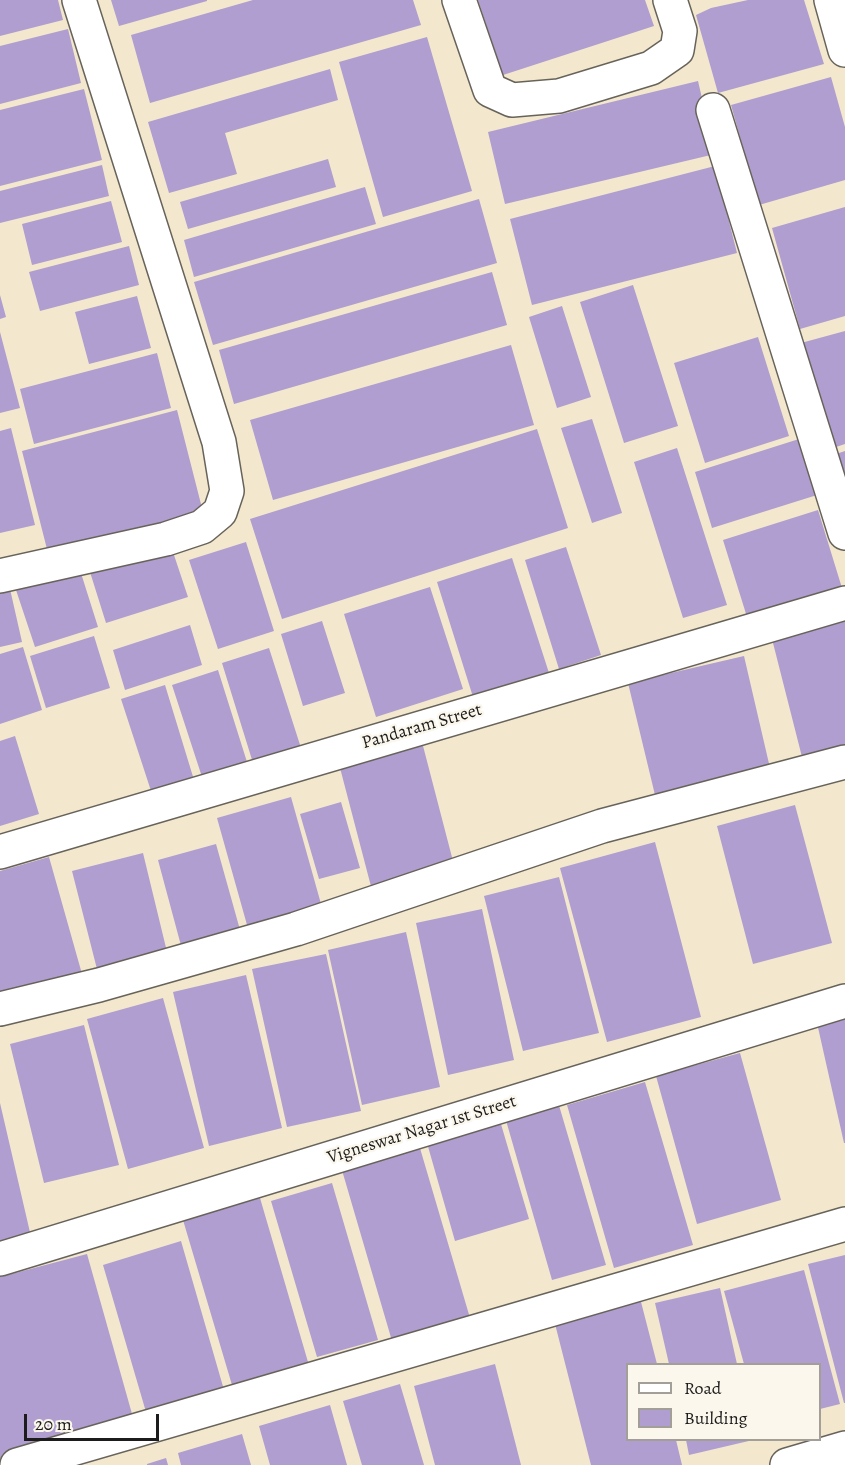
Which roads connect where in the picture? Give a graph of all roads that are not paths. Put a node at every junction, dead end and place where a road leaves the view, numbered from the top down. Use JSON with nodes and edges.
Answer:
{"nodes":[{"id":1,"x":80,"y":0,"type":"edge"},
{"id":2,"x":459,"y":0,"type":"edge"},
{"id":3,"x":670,"y":0,"type":"edge"},
{"id":4,"x":831,"y":0,"type":"edge"},
{"id":5,"x":845,"y":50,"type":"edge"},
{"id":6,"x":713,"y":110,"type":"dead end"},
{"id":7,"x":845,"y":533,"type":"edge"},
{"id":8,"x":0,"y":576,"type":"edge"},
{"id":9,"x":845,"y":603,"type":"edge"},
{"id":10,"x":845,"y":762,"type":"edge"},
{"id":11,"x":0,"y":852,"type":"edge"},
{"id":12,"x":845,"y":1001,"type":"edge"},
{"id":13,"x":0,"y":1009,"type":"edge"},
{"id":14,"x":845,"y":1224,"type":"edge"},
{"id":15,"x":0,"y":1259,"type":"edge"},
{"id":16,"x":845,"y":1448,"type":"edge"},
{"id":17,"x":60,"y":1459,"type":"edge"},
{"id":18,"x":17,"y":1465,"type":"edge"},
{"id":19,"x":787,"y":1465,"type":"edge"}],
"edges":[{"from":1,"to":8,"type":"street"},
{"from":2,"to":3,"type":"street"},
{"from":4,"to":5,"type":"street"},
{"from":6,"to":7,"type":"street"},
{"from":9,"to":11,"type":"street","name":"Pandaram Street"},
{"from":10,"to":13,"type":"street"},
{"from":12,"to":15,"type":"street","name":"Vigneswar Nagar 1st Street"},
{"from":14,"to":17,"type":"street"},
{"from":16,"to":19,"type":"street"},
{"from":17,"to":18,"type":"street"}]}
